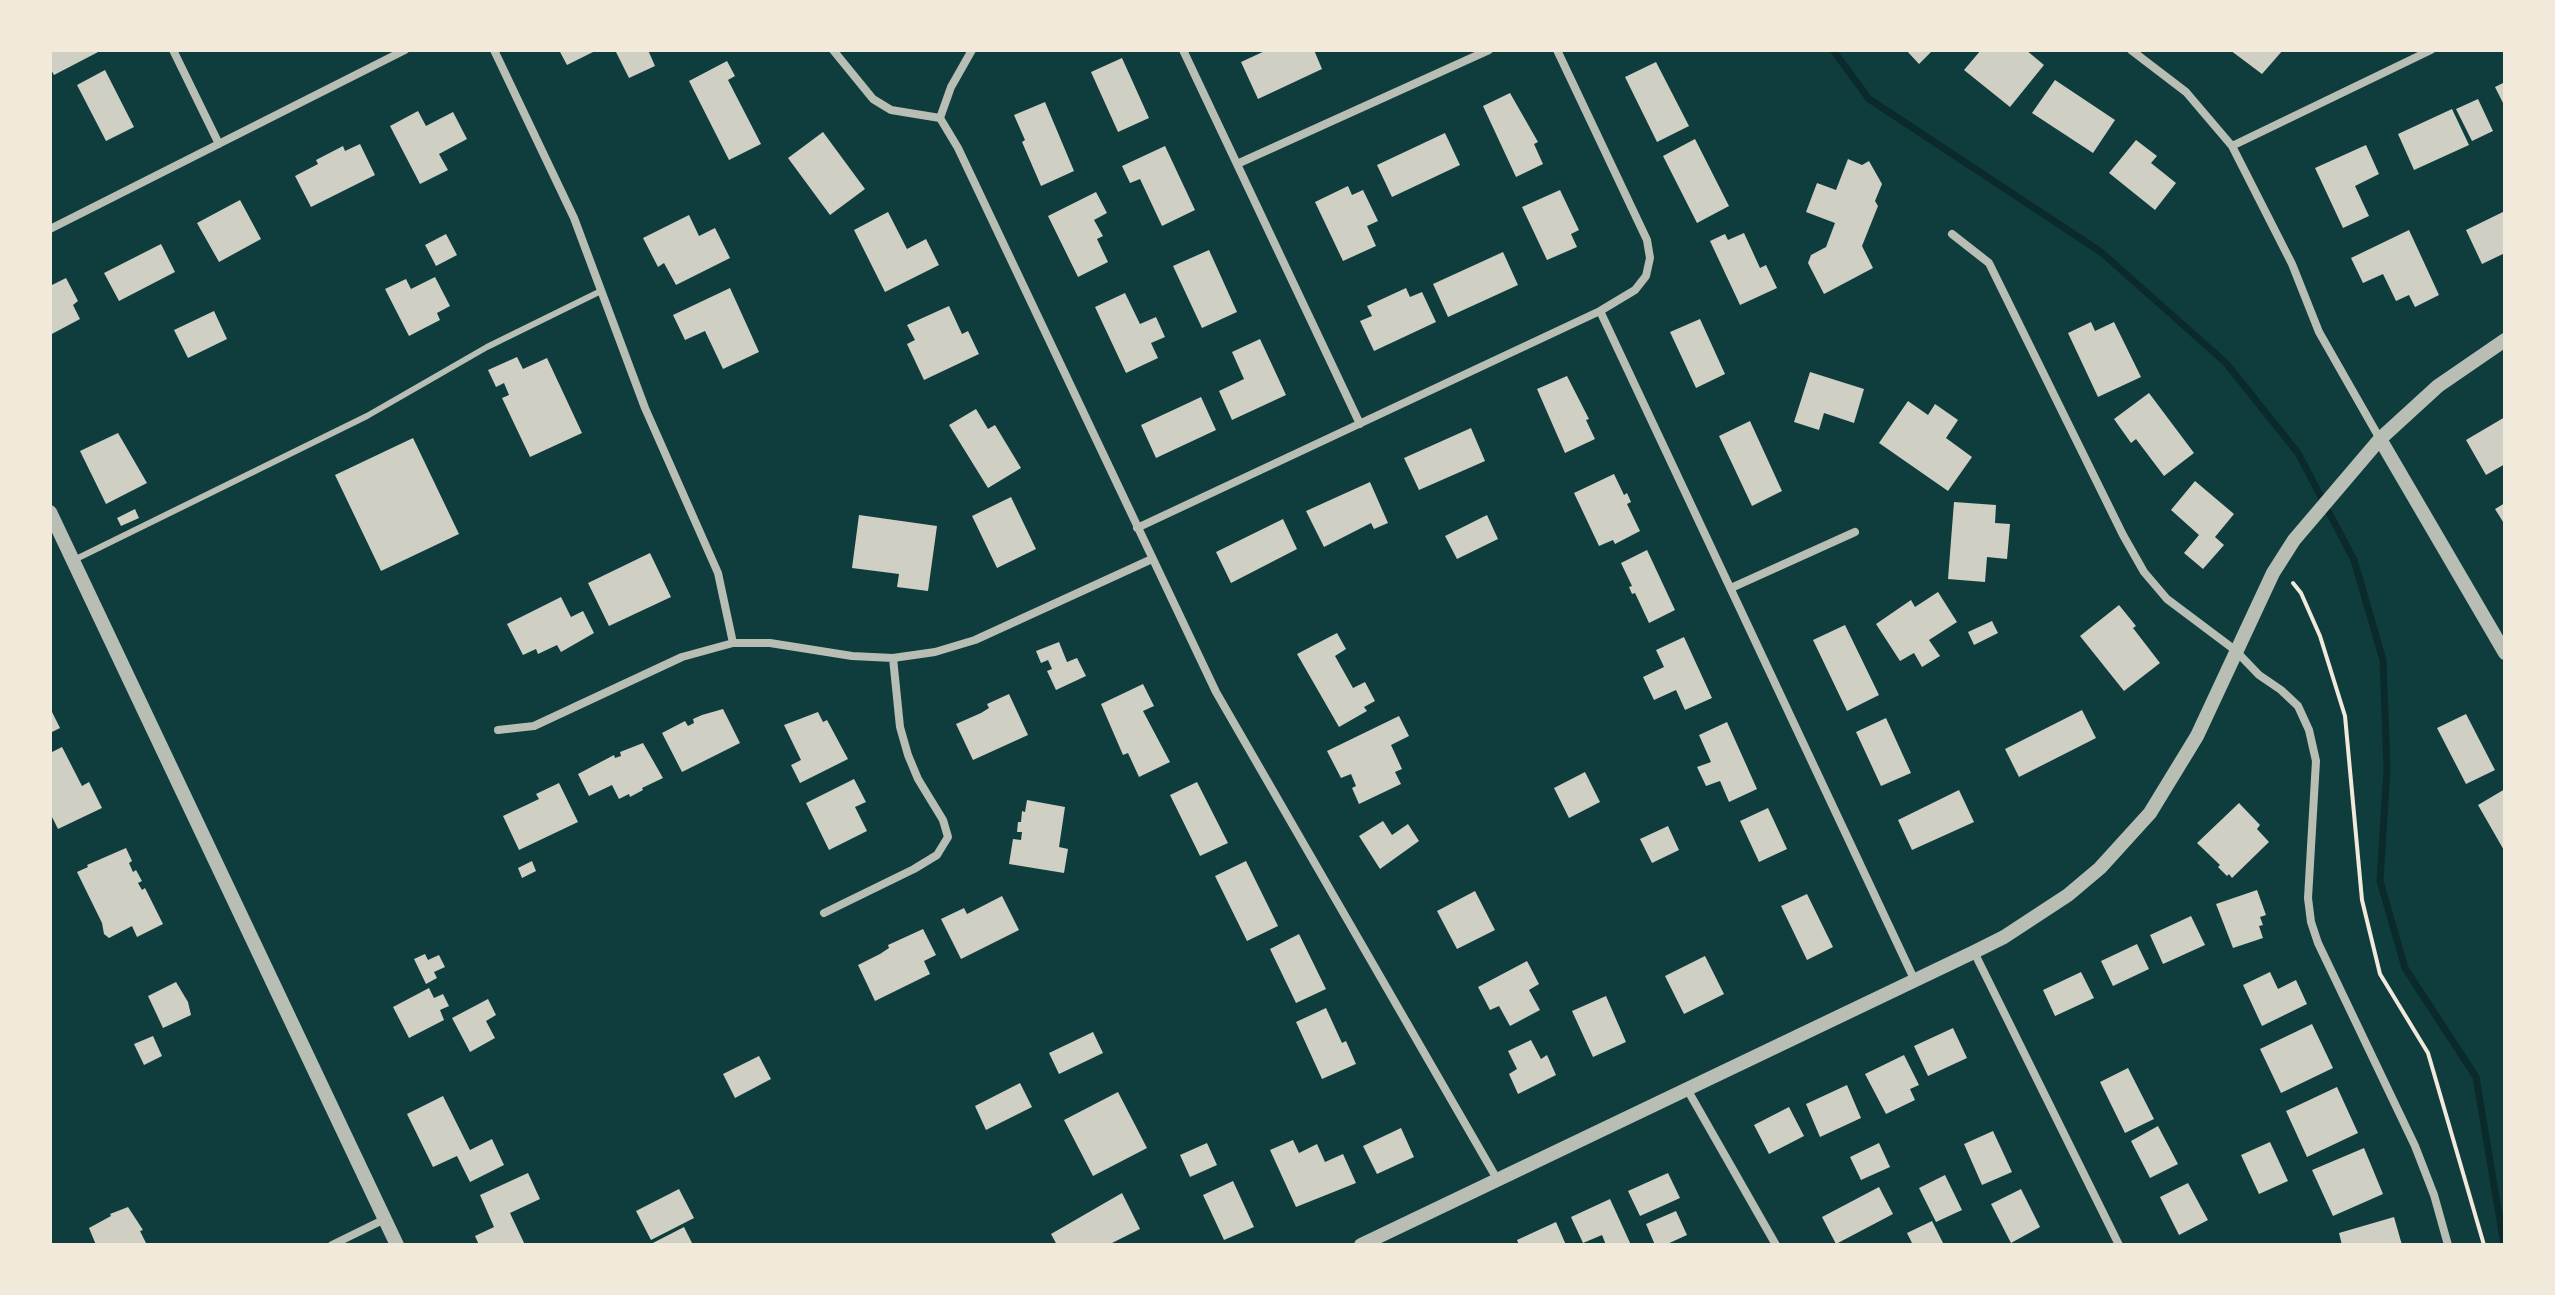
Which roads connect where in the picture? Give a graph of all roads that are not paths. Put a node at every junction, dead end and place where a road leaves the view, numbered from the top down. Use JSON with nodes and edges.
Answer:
{"nodes":[{"id":1,"x":173,"y":50,"type":"edge"},
{"id":2,"x":405,"y":50,"type":"edge"},
{"id":3,"x":494,"y":50,"type":"edge"},
{"id":4,"x":833,"y":50,"type":"edge"},
{"id":5,"x":972,"y":50,"type":"edge"},
{"id":6,"x":1183,"y":50,"type":"edge"},
{"id":7,"x":1489,"y":50,"type":"edge"},
{"id":8,"x":1557,"y":50,"type":"edge"},
{"id":9,"x":2131,"y":50,"type":"edge"},
{"id":10,"x":2431,"y":50,"type":"edge"},
{"id":11,"x":940,"y":118,"type":"junction"},
{"id":12,"x":219,"y":144,"type":"junction"},
{"id":13,"x":2232,"y":146,"type":"junction"},
{"id":14,"x":1237,"y":164,"type":"junction"},
{"id":15,"x":50,"y":229,"type":"edge"},
{"id":16,"x":1952,"y":234,"type":"dead end"},
{"id":17,"x":601,"y":291,"type":"junction"},
{"id":18,"x":1600,"y":311,"type":"junction"},
{"id":19,"x":2505,"y":340,"type":"edge"},
{"id":20,"x":1360,"y":424,"type":"junction"},
{"id":21,"x":2380,"y":439,"type":"junction"},
{"id":22,"x":50,"y":512,"type":"edge"},
{"id":23,"x":1137,"y":528,"type":"junction"},
{"id":24,"x":1855,"y":532,"type":"dead end"},
{"id":25,"x":1152,"y":559,"type":"junction"},
{"id":26,"x":72,"y":561,"type":"junction"},
{"id":27,"x":1731,"y":588,"type":"junction"},
{"id":28,"x":733,"y":643,"type":"junction"},
{"id":29,"x":2235,"y":650,"type":"junction"},
{"id":30,"x":2505,"y":653,"type":"edge"},
{"id":31,"x":893,"y":658,"type":"junction"},
{"id":32,"x":498,"y":730,"type":"dead end"},
{"id":33,"x":824,"y":913,"type":"dead end"},
{"id":34,"x":1974,"y":952,"type":"junction"},
{"id":35,"x":1915,"y":981,"type":"junction"},
{"id":36,"x":1687,"y":1089,"type":"junction"},
{"id":37,"x":1497,"y":1179,"type":"junction"},
{"id":38,"x":385,"y":1219,"type":"junction"},
{"id":39,"x":332,"y":1245,"type":"edge"},
{"id":40,"x":397,"y":1245,"type":"edge"},
{"id":41,"x":1361,"y":1245,"type":"edge"},
{"id":42,"x":1776,"y":1245,"type":"edge"},
{"id":43,"x":2119,"y":1245,"type":"edge"},
{"id":44,"x":2448,"y":1245,"type":"edge"}],
"edges":[{"from":1,"to":12,"type":"street"},
{"from":2,"to":12,"type":"street"},
{"from":3,"to":17,"type":"street"},
{"from":4,"to":11,"type":"street"},
{"from":5,"to":11,"type":"street"},
{"from":6,"to":14,"type":"street"},
{"from":7,"to":14,"type":"street"},
{"from":8,"to":18,"type":"street"},
{"from":9,"to":13,"type":"street"},
{"from":10,"to":13,"type":"street"},
{"from":11,"to":23,"type":"street"},
{"from":12,"to":15,"type":"street"},
{"from":13,"to":21,"type":"street"},
{"from":14,"to":20,"type":"street"},
{"from":16,"to":29,"type":"street"},
{"from":17,"to":26,"type":"lane"},
{"from":17,"to":28,"type":"street"},
{"from":18,"to":20,"type":"street"},
{"from":18,"to":27,"type":"street"},
{"from":19,"to":21,"type":"street"},
{"from":20,"to":23,"type":"street"},
{"from":21,"to":29,"type":"street"},
{"from":21,"to":30,"type":"street"},
{"from":22,"to":26,"type":"street"},
{"from":23,"to":25,"type":"street"},
{"from":24,"to":27,"type":"street"},
{"from":25,"to":31,"type":"street"},
{"from":25,"to":37,"type":"street"},
{"from":26,"to":38,"type":"street"},
{"from":27,"to":35,"type":"street"},
{"from":28,"to":31,"type":"street"},
{"from":28,"to":32,"type":"street"},
{"from":29,"to":34,"type":"street"},
{"from":29,"to":44,"type":"street"},
{"from":31,"to":33,"type":"street"},
{"from":34,"to":35,"type":"street"},
{"from":34,"to":43,"type":"street"},
{"from":35,"to":36,"type":"street"},
{"from":36,"to":37,"type":"street"},
{"from":36,"to":42,"type":"street"},
{"from":37,"to":41,"type":"street"},
{"from":38,"to":39,"type":"street"},
{"from":38,"to":40,"type":"street"}]}
